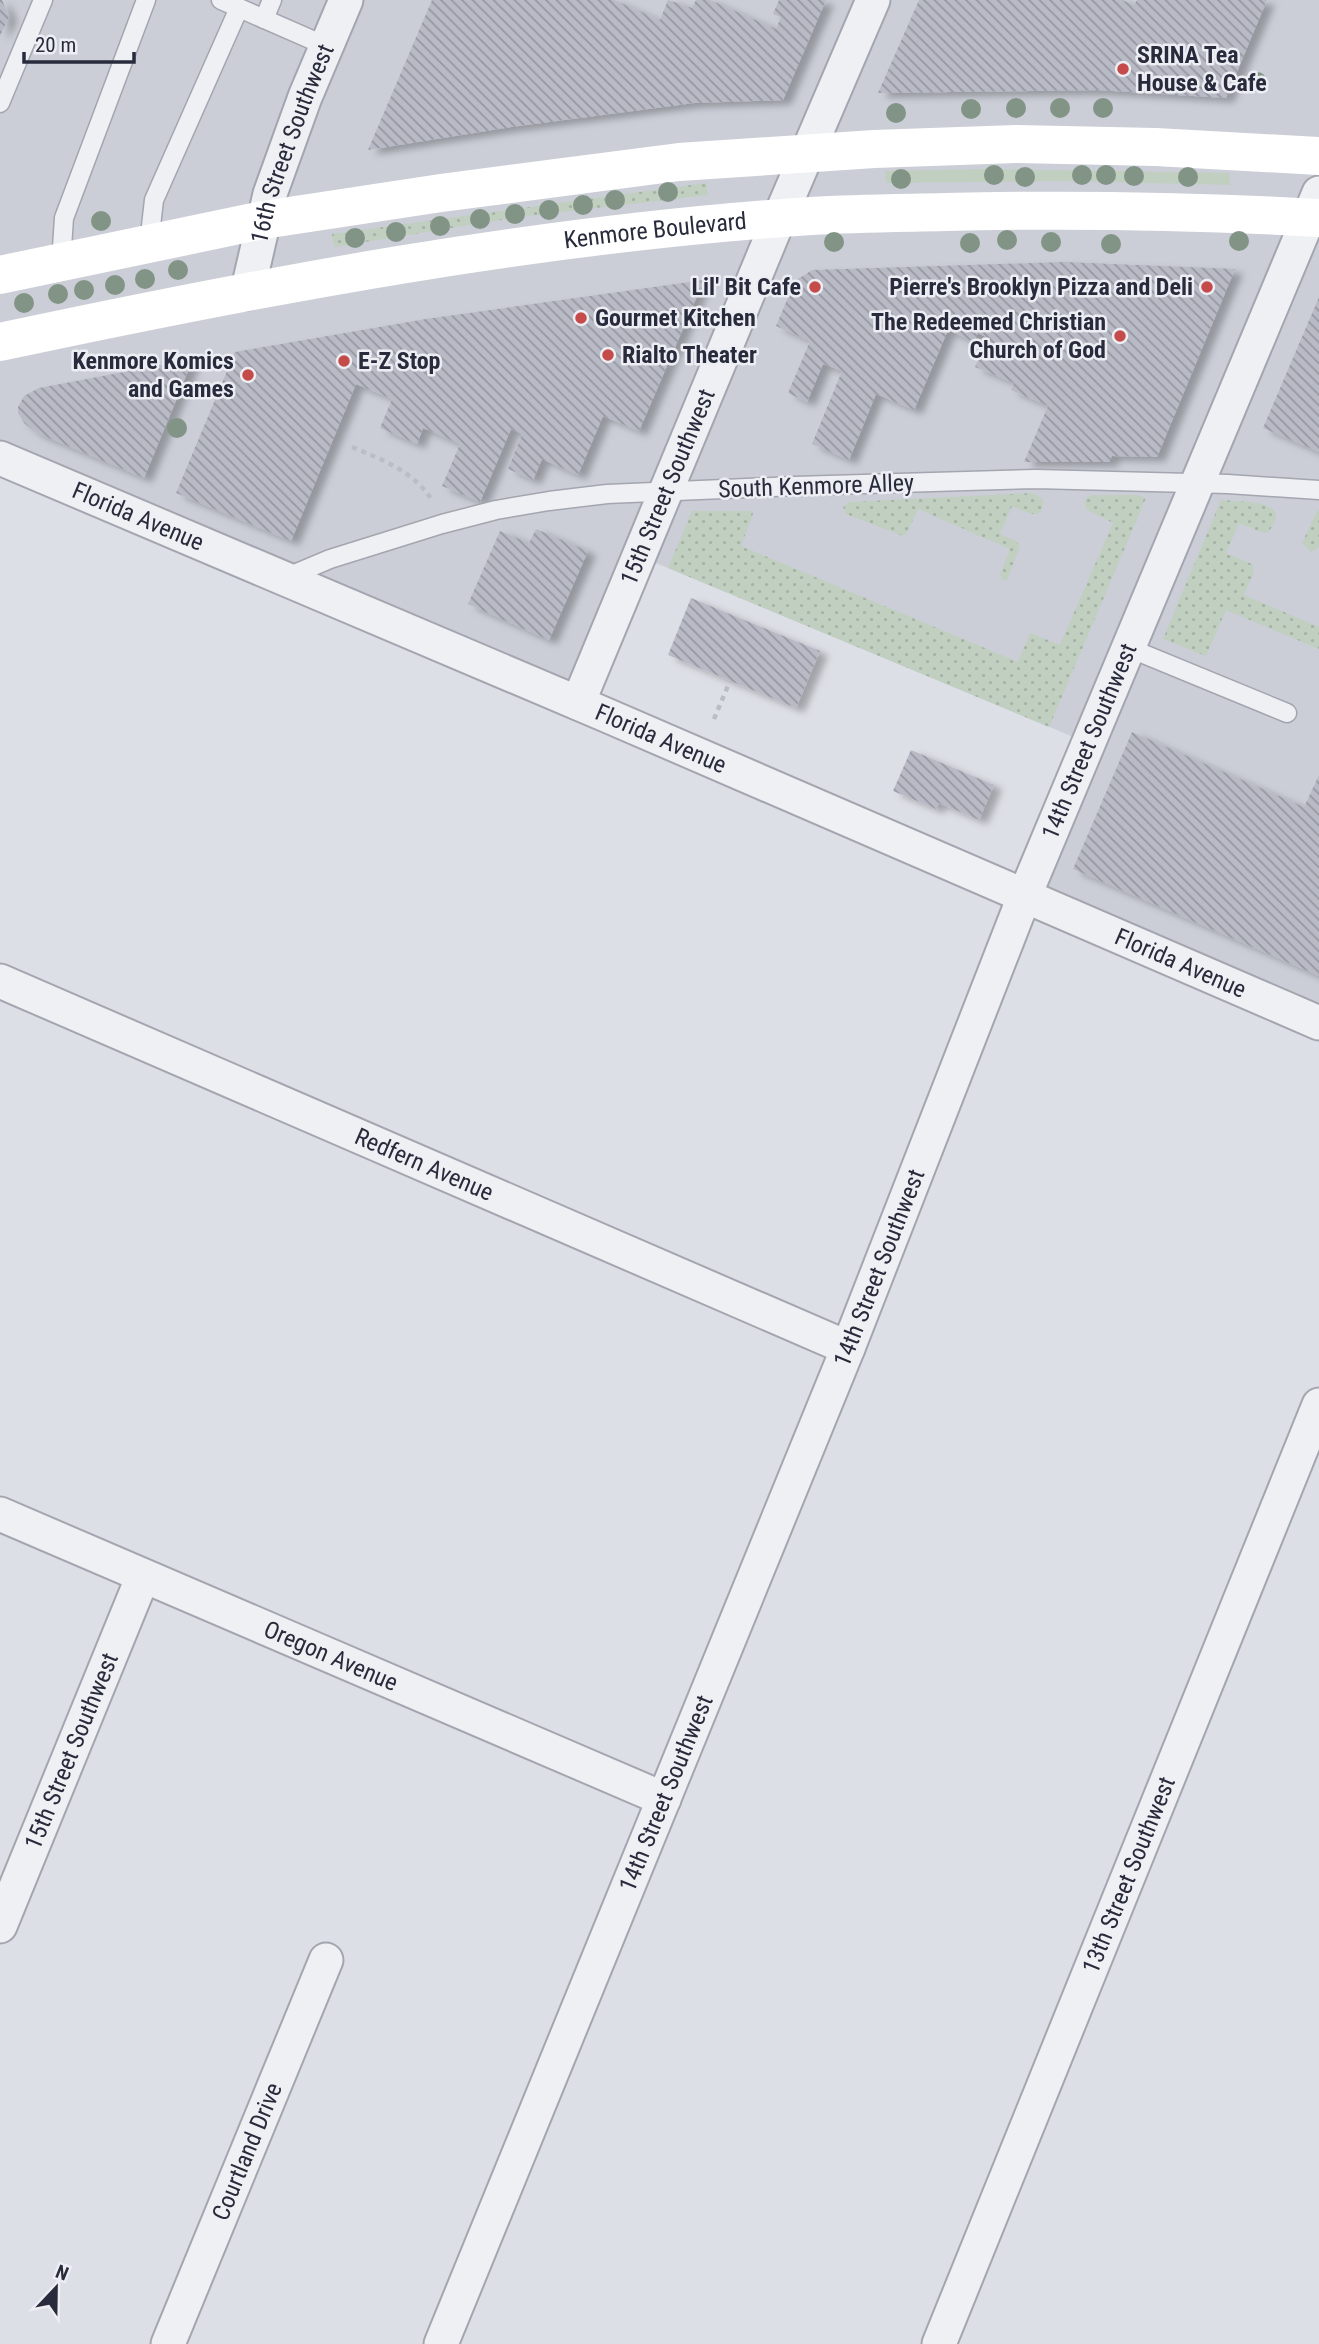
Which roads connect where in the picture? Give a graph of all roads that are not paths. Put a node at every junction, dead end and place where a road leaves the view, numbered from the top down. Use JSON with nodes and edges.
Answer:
{"nodes":[{"id":1,"x":43,"y":0,"type":"edge"},
{"id":2,"x":146,"y":0,"type":"edge"},
{"id":3,"x":220,"y":0,"type":"edge"},
{"id":4,"x":272,"y":0,"type":"edge"},
{"id":5,"x":346,"y":0,"type":"edge"},
{"id":6,"x":873,"y":0,"type":"edge"},
{"id":7,"x":239,"y":8,"type":"junction"},
{"id":8,"x":264,"y":19,"type":"junction"},
{"id":9,"x":326,"y":46,"type":"junction"},
{"id":10,"x":0,"y":103,"type":"edge"},
{"id":11,"x":807,"y":153,"type":"junction"},
{"id":12,"x":1319,"y":156,"type":"edge"},
{"id":13,"x":1316,"y":210,"type":"edge"},
{"id":14,"x":779,"y":218,"type":"junction"},
{"id":15,"x":263,"y":220,"type":"junction"},
{"id":16,"x":149,"y":243,"type":"junction"},
{"id":17,"x":61,"y":262,"type":"junction"},
{"id":18,"x":0,"y":275,"type":"edge"},
{"id":19,"x":247,"y":293,"type":"junction"},
{"id":20,"x":0,"y":342,"type":"edge"},
{"id":21,"x":0,"y":458,"type":"edge"},
{"id":22,"x":1198,"y":483,"type":"junction"},
{"id":23,"x":1319,"y":490,"type":"edge"},
{"id":24,"x":665,"y":492,"type":"junction"},
{"id":25,"x":284,"y":578,"type":"junction"},
{"id":26,"x":1129,"y":648,"type":"junction"},
{"id":27,"x":578,"y":703,"type":"junction"},
{"id":28,"x":1287,"y":713,"type":"dead end"},
{"id":29,"x":1024,"y":897,"type":"junction"},
{"id":30,"x":0,"y":981,"type":"edge"},
{"id":31,"x":1319,"y":1023,"type":"edge"},
{"id":32,"x":848,"y":1348,"type":"junction"},
{"id":33,"x":1319,"y":1405,"type":"edge"},
{"id":34,"x":0,"y":1514,"type":"edge"},
{"id":35,"x":143,"y":1576,"type":"junction"},
{"id":36,"x":664,"y":1799,"type":"junction"},
{"id":37,"x":0,"y":1926,"type":"edge"},
{"id":38,"x":326,"y":1960,"type":"dead end"},
{"id":39,"x":168,"y":2344,"type":"edge"},
{"id":40,"x":441,"y":2344,"type":"edge"},
{"id":41,"x":939,"y":2344,"type":"edge"}],
"edges":[{"from":1,"to":10,"type":"lane"},
{"from":2,"to":17,"type":"lane"},
{"from":3,"to":7,"type":"lane"},
{"from":4,"to":8,"type":"lane"},
{"from":5,"to":9,"type":"street","name":"16th Street Southwest"},
{"from":6,"to":11,"type":"street","name":"15th Street Southwest"},
{"from":7,"to":8,"type":"lane"},
{"from":7,"to":16,"type":"lane"},
{"from":8,"to":9,"type":"lane"},
{"from":9,"to":15,"type":"street","name":"16th Street Southwest"},
{"from":11,"to":12,"type":"main road"},
{"from":11,"to":14,"type":"street","name":"15th Street Southwest"},
{"from":11,"to":15,"type":"main road"},
{"from":13,"to":14,"type":"main road","name":"Kenmore Boulevard"},
{"from":13,"to":22,"type":"street","name":"14th Street Southwest"},
{"from":14,"to":19,"type":"main road","name":"Kenmore Boulevard"},
{"from":14,"to":24,"type":"street","name":"15th Street Southwest"},
{"from":15,"to":16,"type":"main road"},
{"from":15,"to":19,"type":"street","name":"16th Street Southwest"},
{"from":16,"to":17,"type":"main road"},
{"from":17,"to":18,"type":"main road"},
{"from":19,"to":20,"type":"main road","name":"Kenmore Boulevard"},
{"from":21,"to":25,"type":"street","name":"Florida Avenue"},
{"from":22,"to":23,"type":"lane","name":"South Kenmore Alley"},
{"from":22,"to":24,"type":"lane","name":"South Kenmore Alley"},
{"from":22,"to":26,"type":"street","name":"14th Street Southwest"},
{"from":24,"to":25,"type":"lane","name":"South Kenmore Alley"},
{"from":24,"to":27,"type":"street","name":"15th Street Southwest"},
{"from":25,"to":27,"type":"street","name":"Florida Avenue"},
{"from":26,"to":28,"type":"lane"},
{"from":26,"to":29,"type":"street","name":"14th Street Southwest"},
{"from":27,"to":29,"type":"street","name":"Florida Avenue"},
{"from":29,"to":31,"type":"street","name":"Florida Avenue"},
{"from":29,"to":32,"type":"street","name":"14th Street Southwest"},
{"from":30,"to":32,"type":"street","name":"Redfern Avenue"},
{"from":32,"to":36,"type":"street","name":"14th Street Southwest"},
{"from":33,"to":41,"type":"street","name":"13th Street Southwest"},
{"from":34,"to":35,"type":"street","name":"Oregon Avenue"},
{"from":35,"to":36,"type":"street","name":"Oregon Avenue"},
{"from":35,"to":37,"type":"street","name":"15th Street Southwest"},
{"from":36,"to":40,"type":"street","name":"14th Street Southwest"},
{"from":38,"to":39,"type":"street","name":"Courtland Drive"}]}
